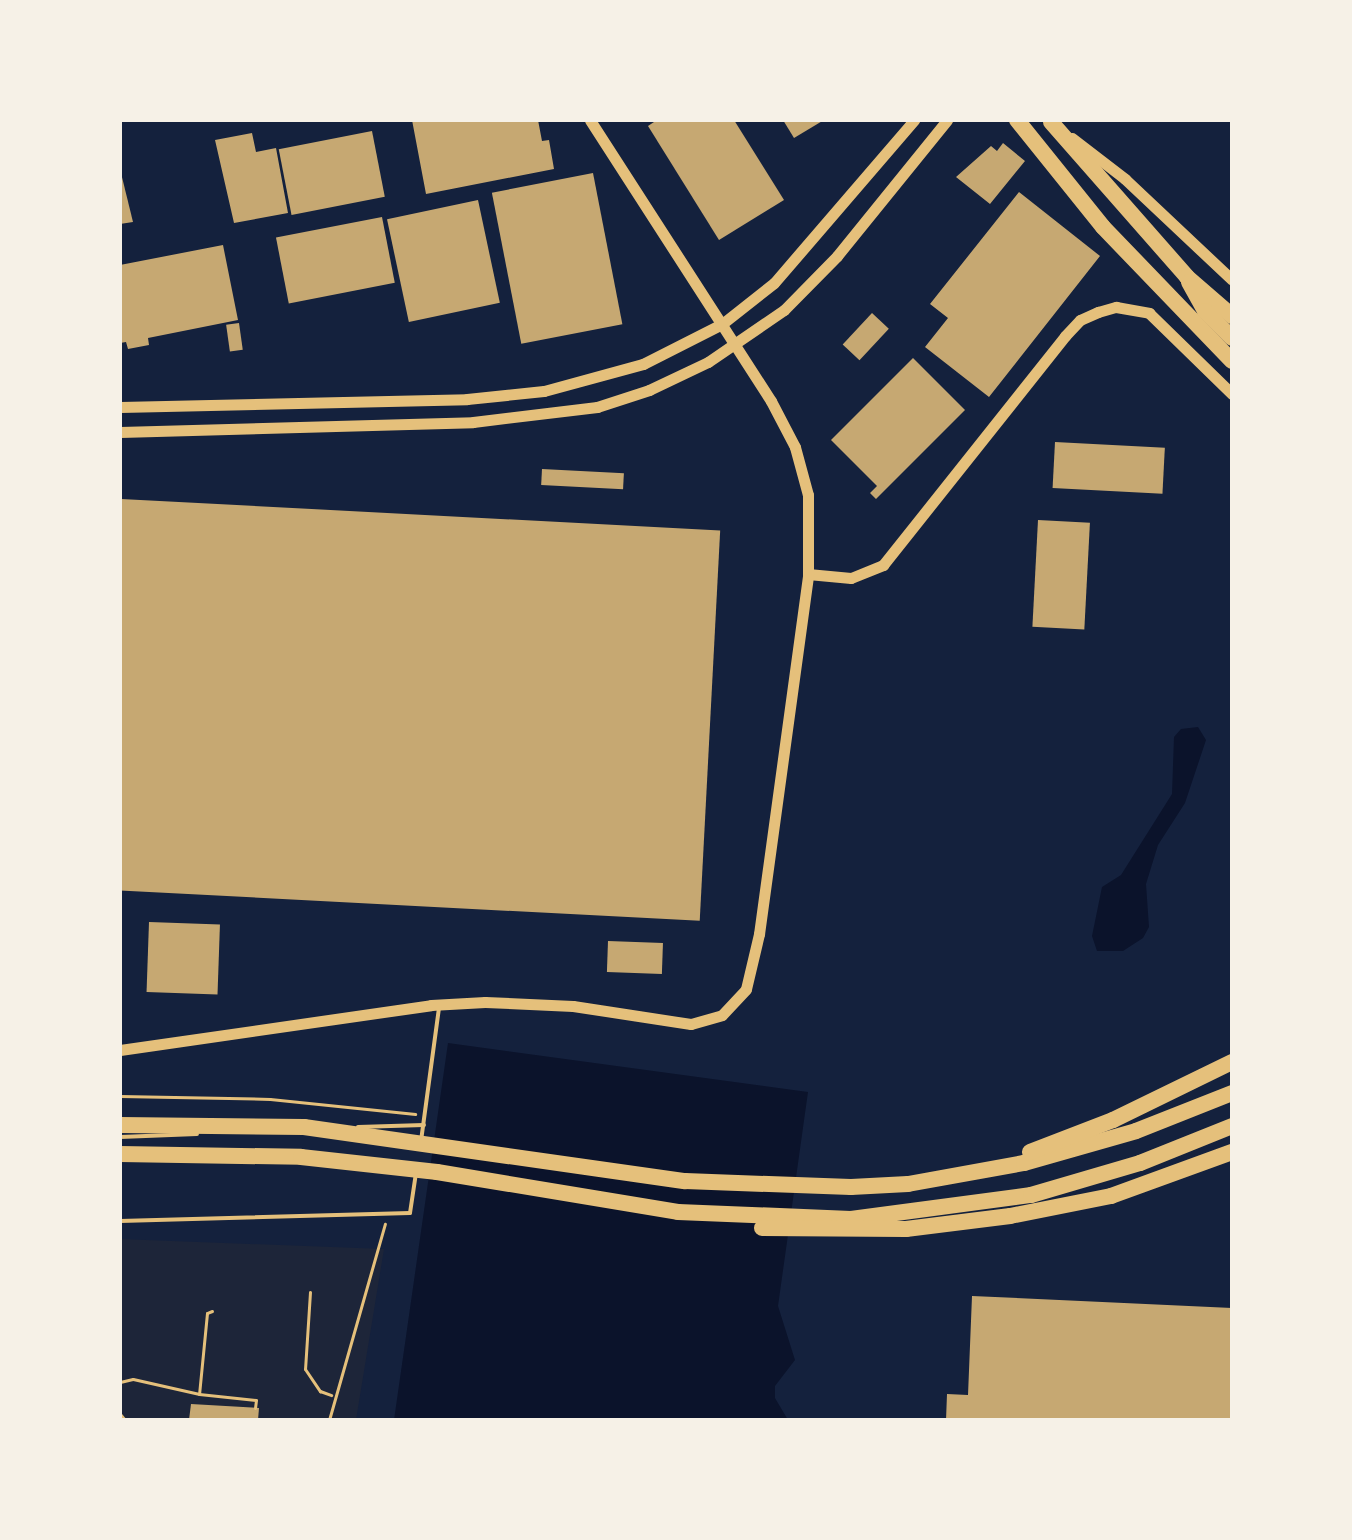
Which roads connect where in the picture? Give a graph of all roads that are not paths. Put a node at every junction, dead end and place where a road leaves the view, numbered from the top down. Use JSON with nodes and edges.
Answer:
{"nodes":[{"id":1,"x":590,"y":120,"type":"edge"},
{"id":2,"x":914,"y":120,"type":"edge"},
{"id":3,"x":947,"y":120,"type":"edge"},
{"id":4,"x":1017,"y":120,"type":"edge"},
{"id":5,"x":1050,"y":121,"type":"edge"},
{"id":6,"x":1232,"y":280,"type":"edge"},
{"id":7,"x":1205,"y":311,"type":"junction"},
{"id":8,"x":1232,"y":316,"type":"edge"},
{"id":9,"x":722,"y":324,"type":"junction"},
{"id":10,"x":1232,"y":338,"type":"edge"},
{"id":11,"x":736,"y":345,"type":"junction"},
{"id":12,"x":1232,"y":361,"type":"edge"},
{"id":13,"x":1232,"y":394,"type":"edge"},
{"id":14,"x":120,"y":407,"type":"edge"},
{"id":15,"x":120,"y":432,"type":"edge"},
{"id":16,"x":808,"y":574,"type":"junction"},
{"id":17,"x":439,"y":1004,"type":"junction"},
{"id":18,"x":120,"y":1050,"type":"edge"},
{"id":19,"x":1232,"y":1062,"type":"edge"},
{"id":20,"x":1232,"y":1093,"type":"edge"},
{"id":21,"x":120,"y":1125,"type":"edge"},
{"id":22,"x":424,"y":1125,"type":"junction"},
{"id":23,"x":1232,"y":1126,"type":"edge"},
{"id":24,"x":120,"y":1137,"type":"edge"},
{"id":25,"x":1232,"y":1152,"type":"edge"},
{"id":26,"x":120,"y":1154,"type":"edge"},
{"id":27,"x":908,"y":1184,"type":"junction"},
{"id":28,"x":678,"y":1212,"type":"junction"},
{"id":29,"x":120,"y":1221,"type":"edge"}],
"edges":[{"from":1,"to":9,"type":"street"},
{"from":2,"to":9,"type":"street"},
{"from":3,"to":11,"type":"street"},
{"from":4,"to":7,"type":"highway"},
{"from":5,"to":6,"type":"street"},
{"from":5,"to":7,"type":"highway"},
{"from":7,"to":8,"type":"highway"},
{"from":7,"to":10,"type":"highway"},
{"from":7,"to":12,"type":"highway"},
{"from":9,"to":11,"type":"street"},
{"from":9,"to":14,"type":"street"},
{"from":11,"to":15,"type":"street"},
{"from":11,"to":16,"type":"street"},
{"from":13,"to":16,"type":"street"},
{"from":16,"to":17,"type":"street"},
{"from":17,"to":18,"type":"street"},
{"from":17,"to":22,"type":"lane"},
{"from":19,"to":27,"type":"highway"},
{"from":20,"to":27,"type":"highway"},
{"from":21,"to":27,"type":"highway"},
{"from":22,"to":24,"type":"lane"},
{"from":22,"to":29,"type":"lane"},
{"from":23,"to":28,"type":"highway"},
{"from":25,"to":28,"type":"highway"},
{"from":26,"to":28,"type":"highway"}]}
